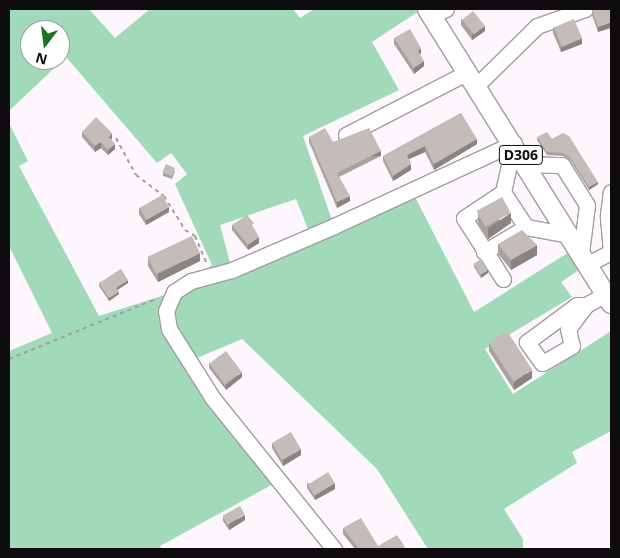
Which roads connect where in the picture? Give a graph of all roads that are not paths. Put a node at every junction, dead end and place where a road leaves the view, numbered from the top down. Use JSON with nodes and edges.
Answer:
{"nodes":[{"id":1,"x":585,"y":9,"type":"edge"},
{"id":2,"x":435,"y":11,"type":"edge"},
{"id":3,"x":472,"y":78,"type":"junction"},
{"id":4,"x":346,"y":135,"type":"edge"},
{"id":5,"x":514,"y":143,"type":"junction"},
{"id":6,"x":526,"y":164,"type":"junction"},
{"id":7,"x":503,"y":192,"type":"junction"},
{"id":8,"x":611,"y":192,"type":"edge"},
{"id":9,"x":526,"y":227,"type":"junction"},
{"id":10,"x":570,"y":235,"type":"junction"},
{"id":11,"x":484,"y":252,"type":"junction"},
{"id":12,"x":611,"y":252,"type":"edge"},
{"id":13,"x":584,"y":258,"type":"junction"},
{"id":14,"x":503,"y":279,"type":"dead end"},
{"id":15,"x":609,"y":298,"type":"edge"},
{"id":16,"x":586,"y":305,"type":"dead end"},
{"id":17,"x":334,"y":549,"type":"edge"}],
"edges":[{"from":1,"to":3,"type":"street"},
{"from":2,"to":3,"type":"main road","number":"D306"},
{"from":3,"to":4,"type":"street"},
{"from":3,"to":5,"type":"main road","number":"D306"},
{"from":5,"to":6,"type":"main road","number":"D306"},
{"from":5,"to":7,"type":"street"},
{"from":5,"to":17,"type":"street"},
{"from":6,"to":10,"type":"main road","number":"D306"},
{"from":6,"to":13,"type":"street"},
{"from":7,"to":9,"type":"street"},
{"from":7,"to":11,"type":"street"},
{"from":8,"to":12,"type":"street"},
{"from":9,"to":10,"type":"street"},
{"from":9,"to":11,"type":"street"},
{"from":10,"to":13,"type":"main road","number":"D306"},
{"from":11,"to":14,"type":"street"},
{"from":12,"to":13,"type":"street"},
{"from":13,"to":15,"type":"main road","number":"D306"},
{"from":15,"to":16,"type":"street"}]}
